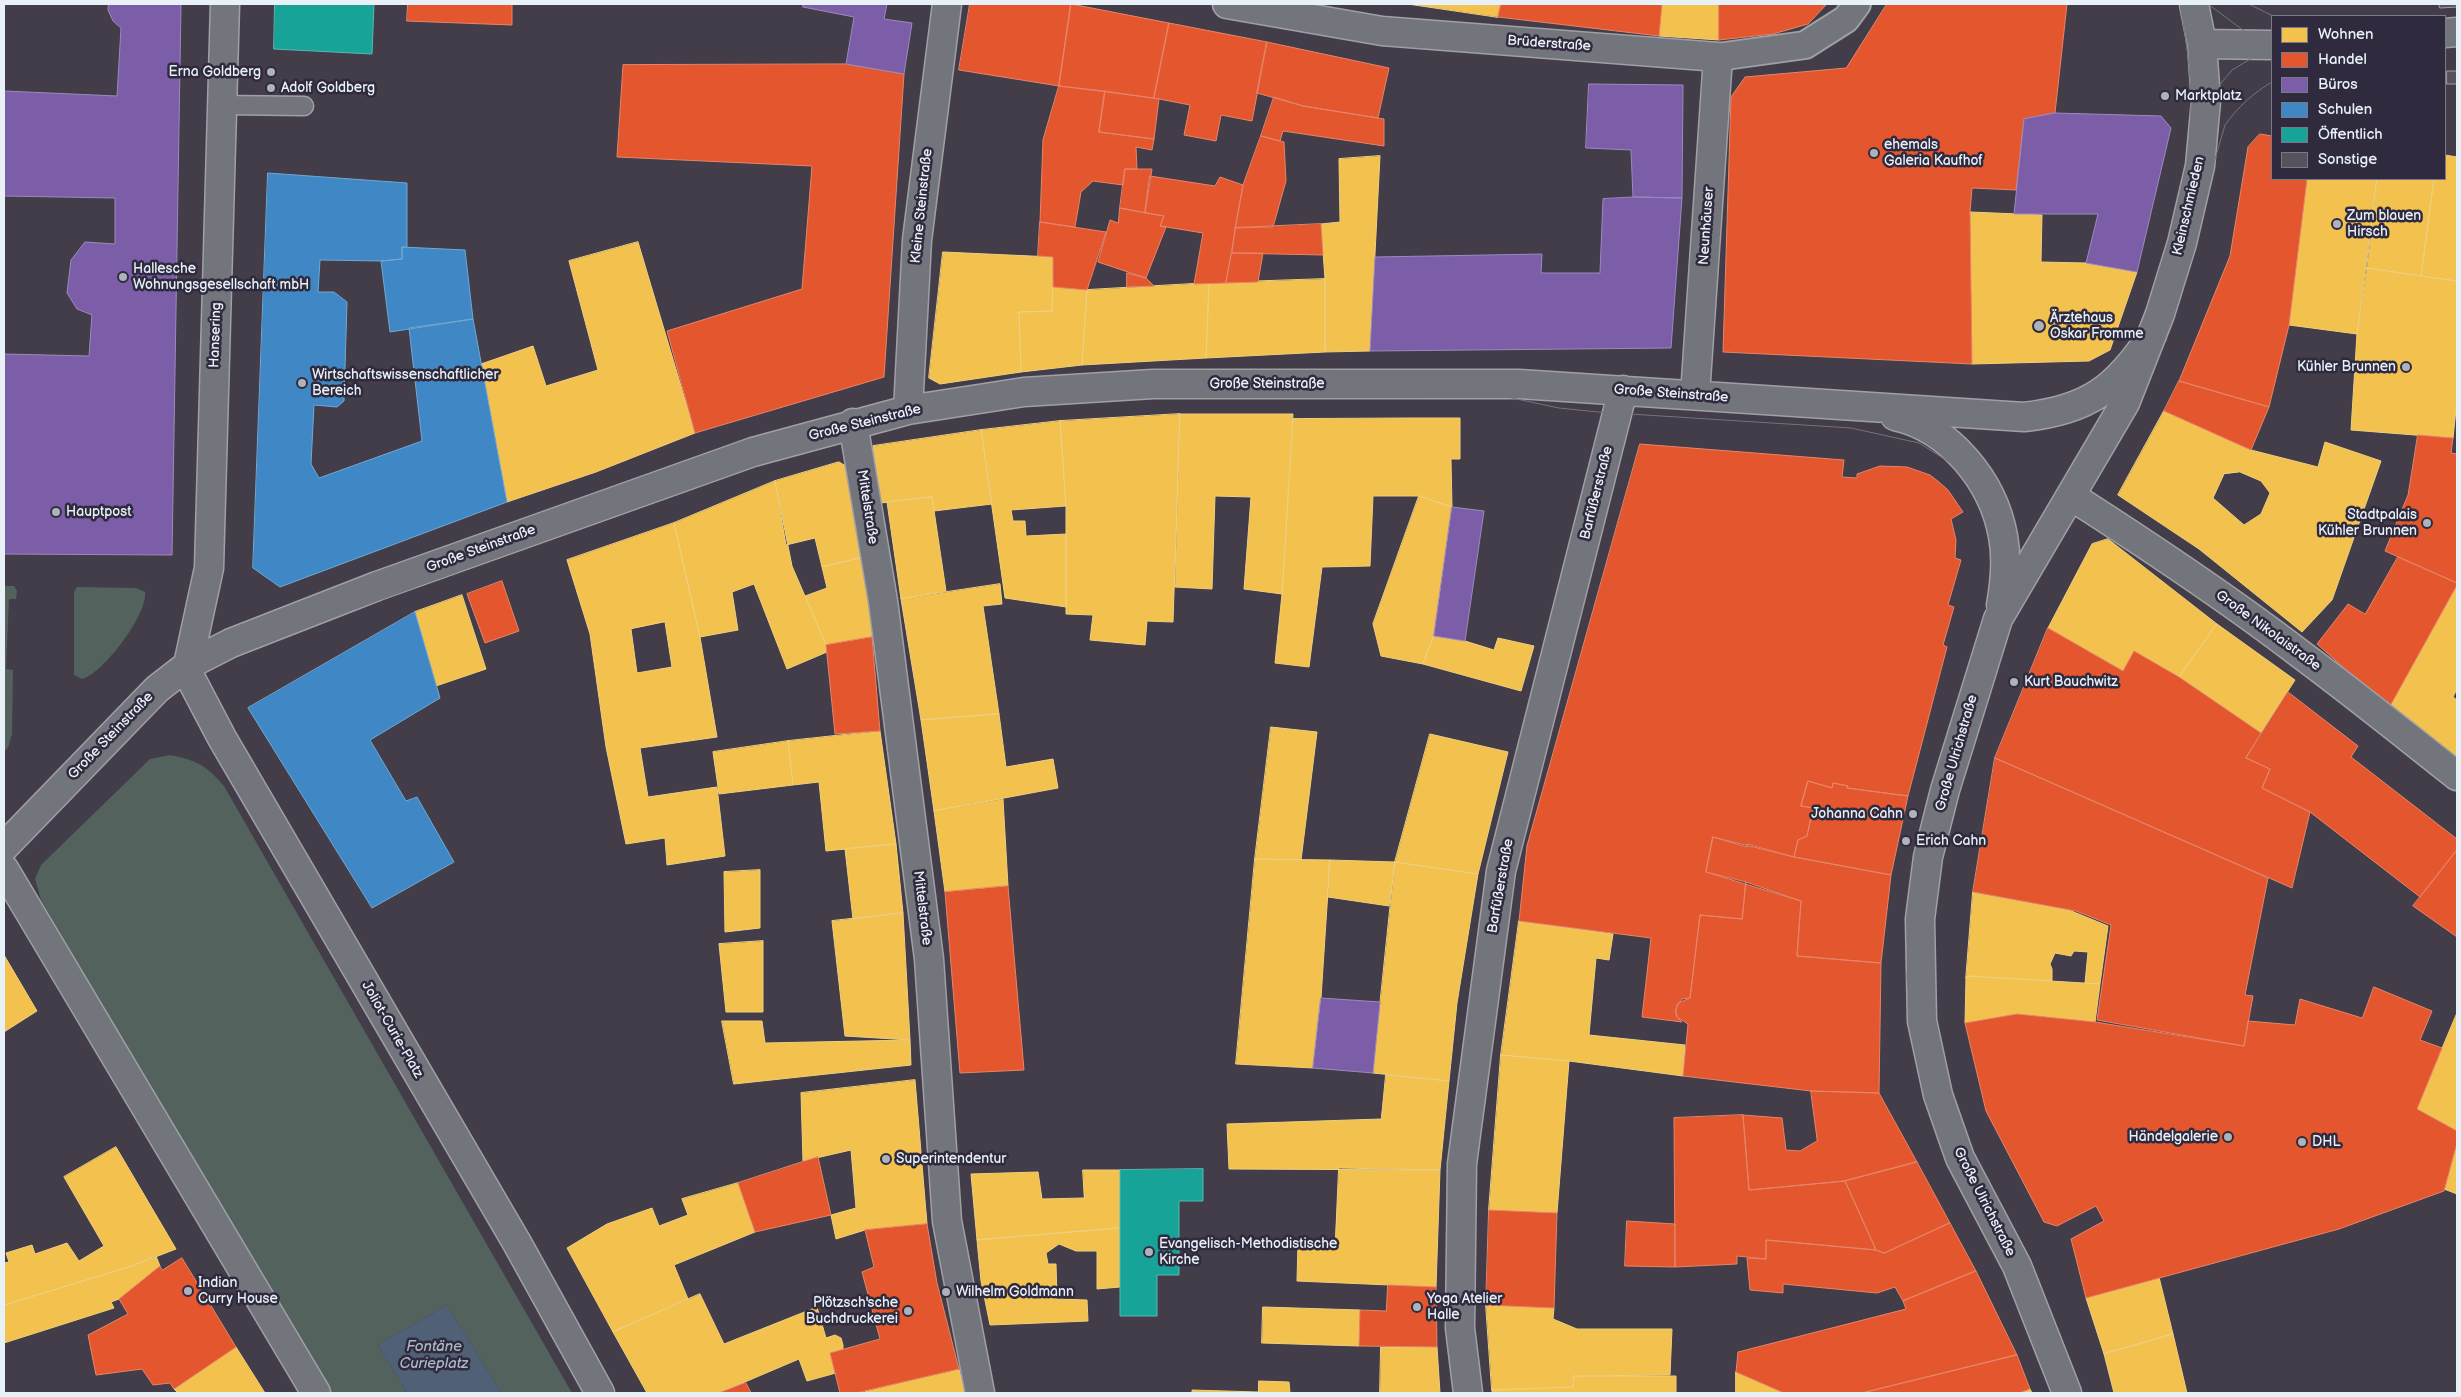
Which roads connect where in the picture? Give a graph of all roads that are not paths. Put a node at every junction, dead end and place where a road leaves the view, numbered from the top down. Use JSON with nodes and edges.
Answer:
{"nodes":[{"id":1,"x":225,"y":4,"type":"edge"},
{"id":2,"x":947,"y":4,"type":"edge"},
{"id":3,"x":1227,"y":4,"type":"edge"},
{"id":4,"x":1857,"y":4,"type":"edge"},
{"id":5,"x":2194,"y":4,"type":"edge"},
{"id":6,"x":2202,"y":44,"type":"junction"},
{"id":7,"x":2271,"y":45,"type":"edge"},
{"id":8,"x":1718,"y":57,"type":"junction"},
{"id":9,"x":223,"y":105,"type":"junction"},
{"id":10,"x":304,"y":106,"type":"dead end"},
{"id":11,"x":2152,"y":335,"type":"junction"},
{"id":12,"x":1623,"y":390,"type":"junction"},
{"id":13,"x":1695,"y":395,"type":"junction"},
{"id":14,"x":1840,"y":404,"type":"junction"},
{"id":15,"x":908,"y":410,"type":"junction"},
{"id":16,"x":853,"y":424,"type":"junction"},
{"id":17,"x":2071,"y":496,"type":"junction"},
{"id":18,"x":1998,"y":619,"type":"junction"},
{"id":19,"x":188,"y":664,"type":"junction"},
{"id":20,"x":2457,"y":776,"type":"edge"},
{"id":21,"x":4,"y":847,"type":"edge"},
{"id":22,"x":4,"y":869,"type":"edge"},
{"id":23,"x":316,"y":1393,"type":"edge"},
{"id":24,"x":600,"y":1393,"type":"edge"},
{"id":25,"x":980,"y":1393,"type":"edge"},
{"id":26,"x":1468,"y":1393,"type":"edge"},
{"id":27,"x":2067,"y":1393,"type":"edge"}],
"edges":[{"from":1,"to":9,"type":"street","name":"Hansering"},
{"from":2,"to":15,"type":"street","name":"Kleine Steinstraße"},
{"from":3,"to":8,"type":"street","name":"Brüderstraße"},
{"from":4,"to":8,"type":"street","name":"Brüderstraße"},
{"from":5,"to":6,"type":"street"},
{"from":6,"to":7,"type":"street"},
{"from":6,"to":11,"type":"street","name":"Kleinschmieden"},
{"from":8,"to":13,"type":"street","name":"Neunhäuser"},
{"from":9,"to":10,"type":"lane"},
{"from":9,"to":19,"type":"street","name":"Hansering"},
{"from":11,"to":14,"type":"street","name":"Große Steinstraße"},
{"from":11,"to":17,"type":"street","name":"Große Ulrichstraße"},
{"from":12,"to":13,"type":"street","name":"Große Steinstraße"},
{"from":12,"to":15,"type":"street","name":"Große Steinstraße"},
{"from":12,"to":26,"type":"street","name":"Barfüßerstraße"},
{"from":13,"to":14,"type":"street","name":"Große Steinstraße"},
{"from":14,"to":18,"type":"street","name":"Große Steinstraße"},
{"from":15,"to":16,"type":"street","name":"Große Steinstraße"},
{"from":16,"to":19,"type":"street","name":"Große Steinstraße"},
{"from":16,"to":25,"type":"street","name":"Mittelstraße"},
{"from":17,"to":18,"type":"street","name":"Große Ulrichstraße"},
{"from":17,"to":20,"type":"street","name":"Große Nikolaistraße"},
{"from":18,"to":27,"type":"street","name":"Große Ulrichstraße"},
{"from":19,"to":21,"type":"street","name":"Große Steinstraße"},
{"from":19,"to":24,"type":"street","name":"Joliot-Curie-Platz"},
{"from":22,"to":23,"type":"street"}]}
